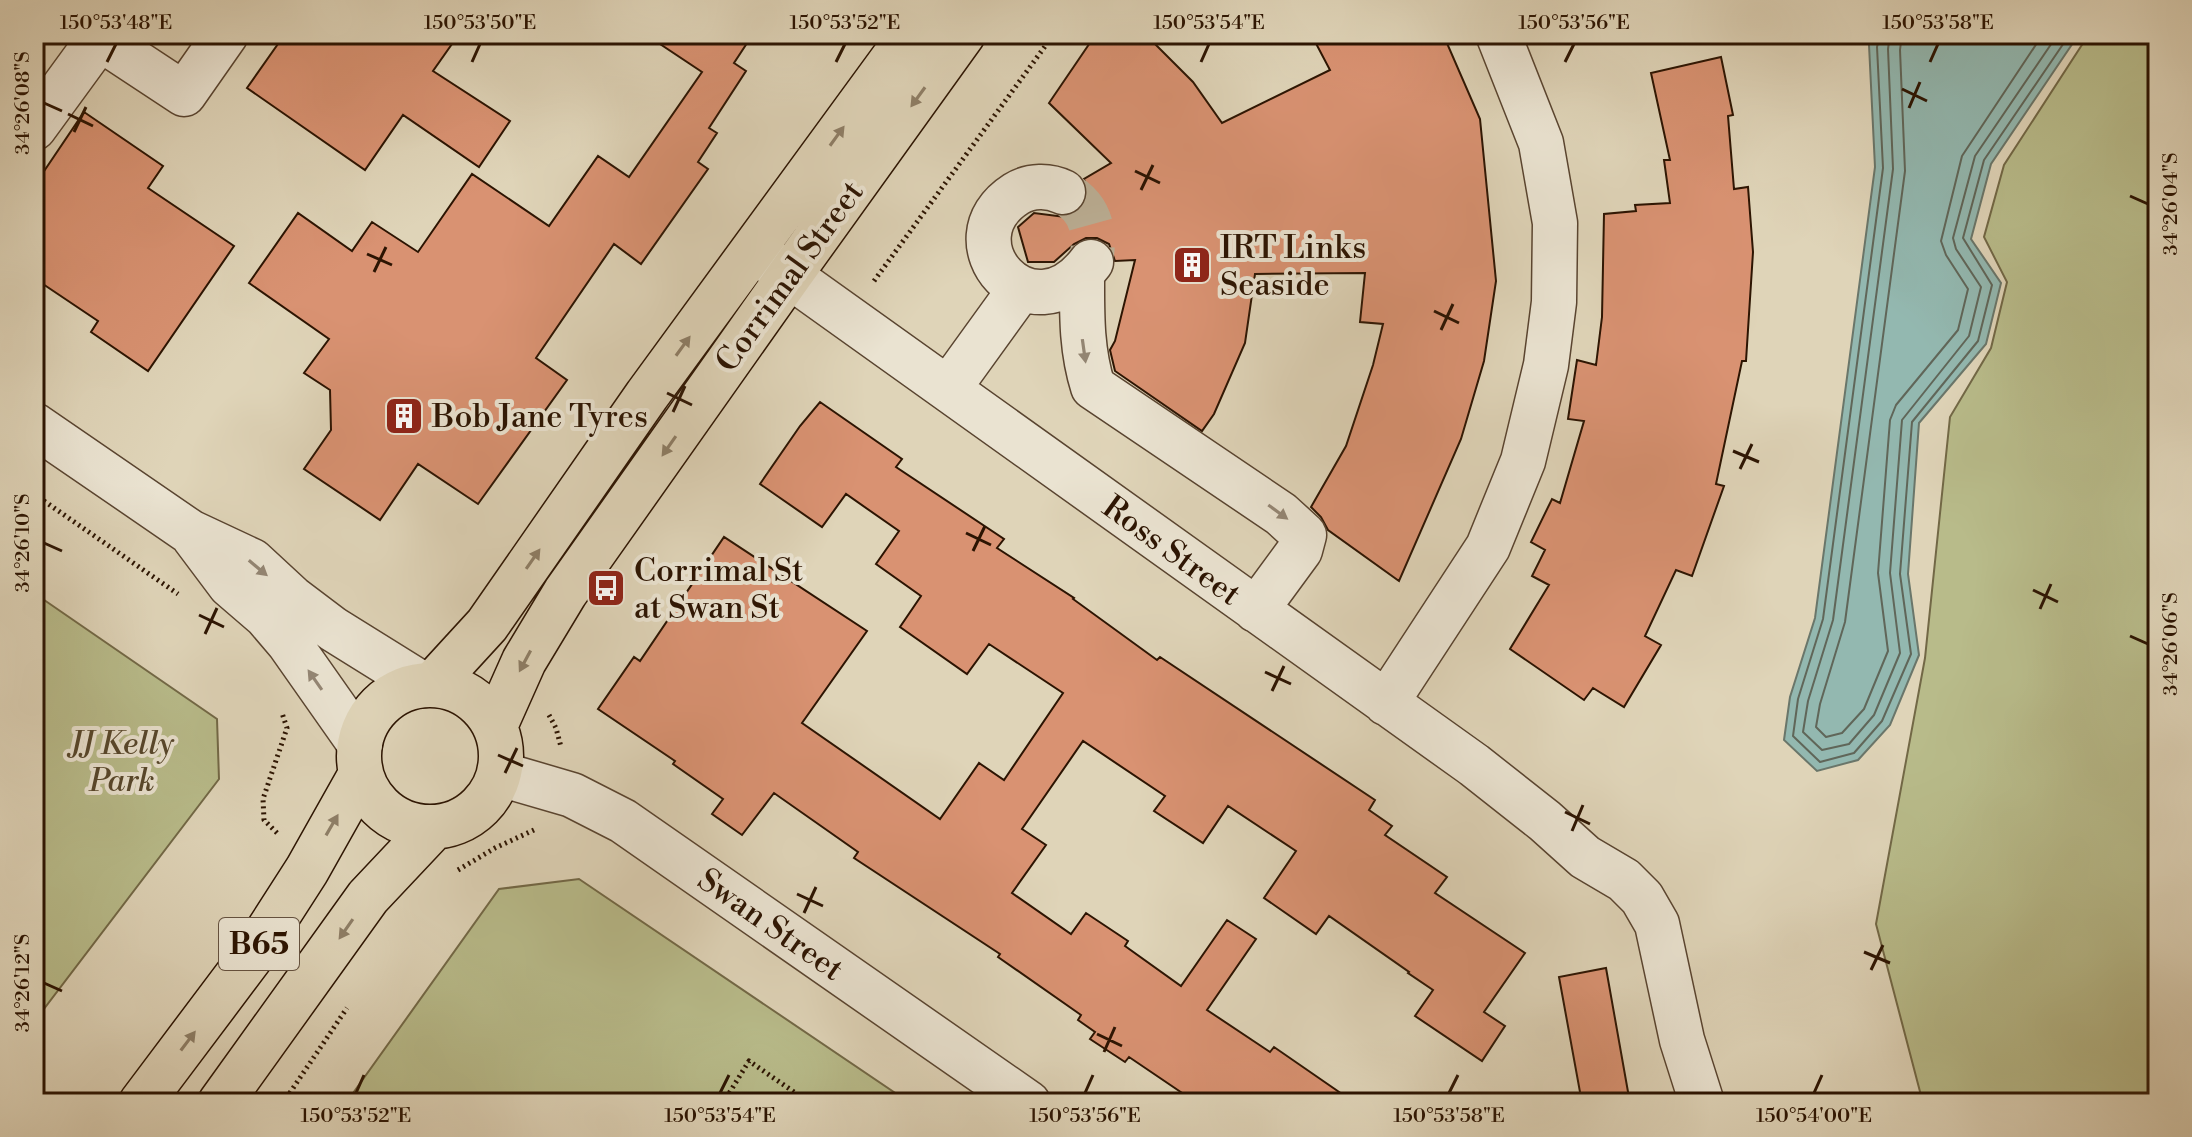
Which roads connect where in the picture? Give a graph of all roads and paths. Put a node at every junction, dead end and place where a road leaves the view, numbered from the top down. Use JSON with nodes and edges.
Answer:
{"nodes":[{"id":1,"x":226,"y":34,"type":"edge"},
{"id":2,"x":911,"y":34,"type":"edge"},
{"id":3,"x":963,"y":34,"type":"edge"},
{"id":4,"x":1054,"y":34,"type":"edge"},
{"id":5,"x":1498,"y":34,"type":"edge"},
{"id":6,"x":96,"y":36,"type":"edge"},
{"id":7,"x":34,"y":128,"type":"edge"},
{"id":8,"x":1063,"y":192,"type":"tunnel mouth"},
{"id":9,"x":753,"y":250,"type":"junction"},
{"id":10,"x":789,"y":276,"type":"junction"},
{"id":11,"x":1021,"y":288,"type":"junction"},
{"id":12,"x":847,"y":318,"type":"junction"},
{"id":13,"x":948,"y":389,"type":"junction"},
{"id":14,"x":34,"y":425,"type":"edge"},
{"id":15,"x":34,"y":494,"type":"edge"},
{"id":16,"x":190,"y":532,"type":"junction"},
{"id":17,"x":191,"y":602,"type":"dead end"},
{"id":18,"x":1256,"y":610,"type":"junction"},
{"id":19,"x":428,"y":685,"type":"junction"},
{"id":20,"x":1386,"y":703,"type":"junction"},
{"id":21,"x":279,"y":704,"type":"dead end"},
{"id":22,"x":546,"y":710,"type":"dead end"},
{"id":23,"x":495,"y":726,"type":"junction"},
{"id":24,"x":360,"y":759,"type":"junction"},
{"id":25,"x":500,"y":774,"type":"junction"},
{"id":26,"x":572,"y":795,"type":"junction"},
{"id":27,"x":433,"y":828,"type":"junction"},
{"id":28,"x":283,"y":838,"type":"dead end"},
{"id":29,"x":457,"y":871,"type":"dead end"},
{"id":30,"x":354,"y":997,"type":"dead end"},
{"id":31,"x":141,"y":1103,"type":"edge"},
{"id":32,"x":220,"y":1103,"type":"edge"},
{"id":33,"x":283,"y":1103,"type":"edge"},
{"id":34,"x":723,"y":1103,"type":"edge"},
{"id":35,"x":810,"y":1103,"type":"edge"},
{"id":36,"x":1028,"y":1103,"type":"edge"},
{"id":37,"x":1702,"y":1103,"type":"edge"}],
"edges":[{"from":1,"to":6,"type":"street"},
{"from":9,"to":2,"type":"main road","name":"Corrimal Street","number":"B65","one_way":true},
{"from":3,"to":10,"type":"main road","name":"Corrimal Street","one_way":true},
{"from":4,"to":12,"type":"path"},
{"from":5,"to":20,"type":"street"},
{"from":6,"to":7,"type":"street"},
{"from":8,"to":11,"type":"street"},
{"from":9,"to":10,"type":"street","name":"Ross Street"},
{"from":19,"to":9,"type":"main road","name":"Corrimal Street","number":"B65","one_way":true},
{"from":10,"to":12,"type":"street","name":"Ross Street"},
{"from":10,"to":23,"type":"main road","name":"Corrimal Street","one_way":true},
{"from":11,"to":13,"type":"street"},
{"from":11,"to":18,"type":"street","one_way":true},
{"from":12,"to":13,"type":"street","name":"Ross Street"},
{"from":13,"to":18,"type":"street","name":"Ross Street"},
{"from":14,"to":16,"type":"street"},
{"from":15,"to":17,"type":"path"},
{"from":16,"to":19,"type":"street","one_way":true},
{"from":24,"to":16,"type":"street","one_way":true},
{"from":18,"to":20,"type":"street","name":"Ross Street"},
{"from":19,"to":23,"type":"main road"},
{"from":19,"to":24,"type":"main road","number":"B65"},
{"from":20,"to":37,"type":"street","name":"Ross Street"},
{"from":21,"to":28,"type":"path"},
{"from":22,"to":26,"type":"path"},
{"from":23,"to":25,"type":"main road"},
{"from":24,"to":27,"type":"main road"},
{"from":31,"to":24,"type":"main road","number":"B65","one_way":true},
{"from":25,"to":26,"type":"street","name":"Swan Street"},
{"from":25,"to":27,"type":"main road","number":"B65"},
{"from":26,"to":29,"type":"path"},
{"from":26,"to":36,"type":"street","name":"Swan Street"},
{"from":27,"to":32,"type":"main road","number":"B65","one_way":true},
{"from":30,"to":33,"type":"path"},
{"from":34,"to":35,"type":"path"}]}
